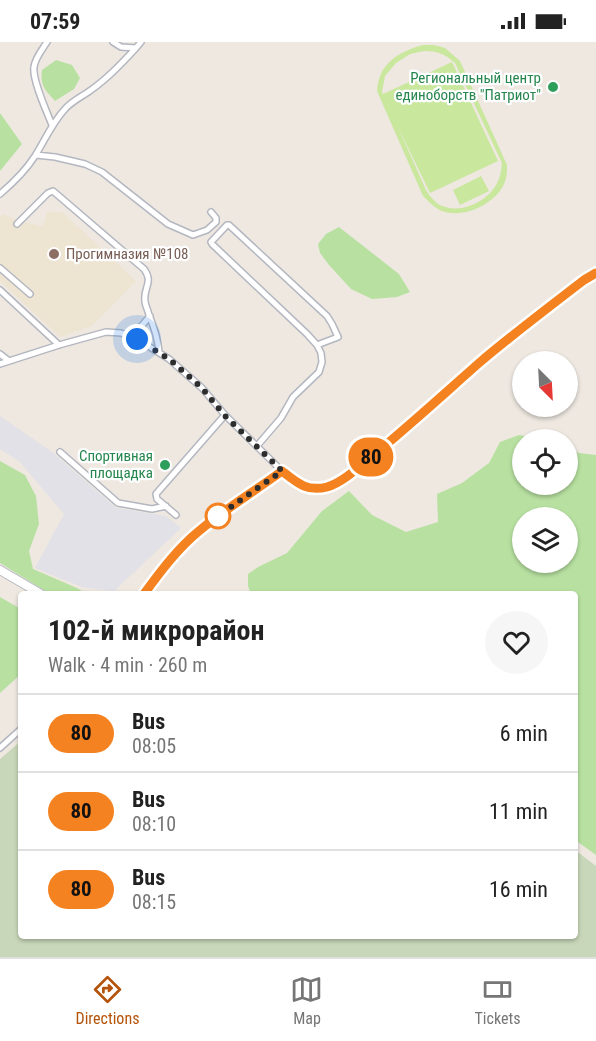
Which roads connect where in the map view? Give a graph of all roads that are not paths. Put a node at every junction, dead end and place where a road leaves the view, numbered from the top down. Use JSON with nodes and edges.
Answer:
{"nodes":[{"id":1,"x":47,"y":42,"type":"edge"},
{"id":2,"x":112,"y":42,"type":"edge"},
{"id":3,"x":141,"y":42,"type":"edge"},
{"id":4,"x":136,"y":48,"type":"junction"},
{"id":5,"x":52,"y":126,"type":"junction"},
{"id":6,"x":36,"y":155,"type":"junction"},
{"id":7,"x":0,"y":194,"type":"edge"},
{"id":8,"x":211,"y":212,"type":"dead end"},
{"id":9,"x":17,"y":224,"type":"dead end"},
{"id":10,"x":0,"y":268,"type":"edge"},
{"id":11,"x":596,"y":273,"type":"edge"},
{"id":12,"x":0,"y":290,"type":"edge"},
{"id":13,"x":30,"y":294,"type":"dead end"},
{"id":14,"x":150,"y":316,"type":"junction"},
{"id":15,"x":132,"y":337,"type":"junction"},
{"id":16,"x":59,"y":345,"type":"junction"},
{"id":17,"x":317,"y":345,"type":"junction"},
{"id":18,"x":159,"y":352,"type":"junction"},
{"id":19,"x":0,"y":354,"type":"edge"},
{"id":20,"x":9,"y":361,"type":"junction"},
{"id":21,"x":0,"y":364,"type":"edge"},
{"id":22,"x":225,"y":416,"type":"junction"},
{"id":23,"x":257,"y":446,"type":"junction"},
{"id":24,"x":60,"y":452,"type":"dead end"},
{"id":25,"x":282,"y":471,"type":"junction"},
{"id":26,"x":166,"y":506,"type":"junction"},
{"id":27,"x":176,"y":515,"type":"dead end"},
{"id":28,"x":0,"y":570,"type":"edge"},
{"id":29,"x":36,"y":591,"type":"edge"},
{"id":30,"x":146,"y":591,"type":"edge"},
{"id":31,"x":18,"y":732,"type":"edge"},
{"id":32,"x":0,"y":748,"type":"edge"}],
"edges":[{"from":1,"to":5,"type":"street"},
{"from":2,"to":4,"type":"street"},
{"from":3,"to":4,"type":"street"},
{"from":4,"to":5,"type":"street"},
{"from":5,"to":6,"type":"street"},
{"from":6,"to":7,"type":"street"},
{"from":6,"to":8,"type":"street"},
{"from":9,"to":14,"type":"street"},
{"from":10,"to":13,"type":"street"},
{"from":11,"to":25,"type":"street"},
{"from":12,"to":16,"type":"street"},
{"from":14,"to":15,"type":"street"},
{"from":14,"to":18,"type":"street"},
{"from":15,"to":16,"type":"street"},
{"from":15,"to":18,"type":"street"},
{"from":16,"to":20,"type":"street"},
{"from":17,"to":17,"type":"street"},
{"from":17,"to":23,"type":"street"},
{"from":18,"to":22,"type":"street"},
{"from":19,"to":20,"type":"street"},
{"from":20,"to":21,"type":"street"},
{"from":22,"to":23,"type":"street"},
{"from":22,"to":26,"type":"street"},
{"from":23,"to":25,"type":"street"},
{"from":24,"to":26,"type":"street"},
{"from":25,"to":30,"type":"street"},
{"from":26,"to":27,"type":"street"},
{"from":28,"to":29,"type":"street"},
{"from":31,"to":32,"type":"street"}]}
